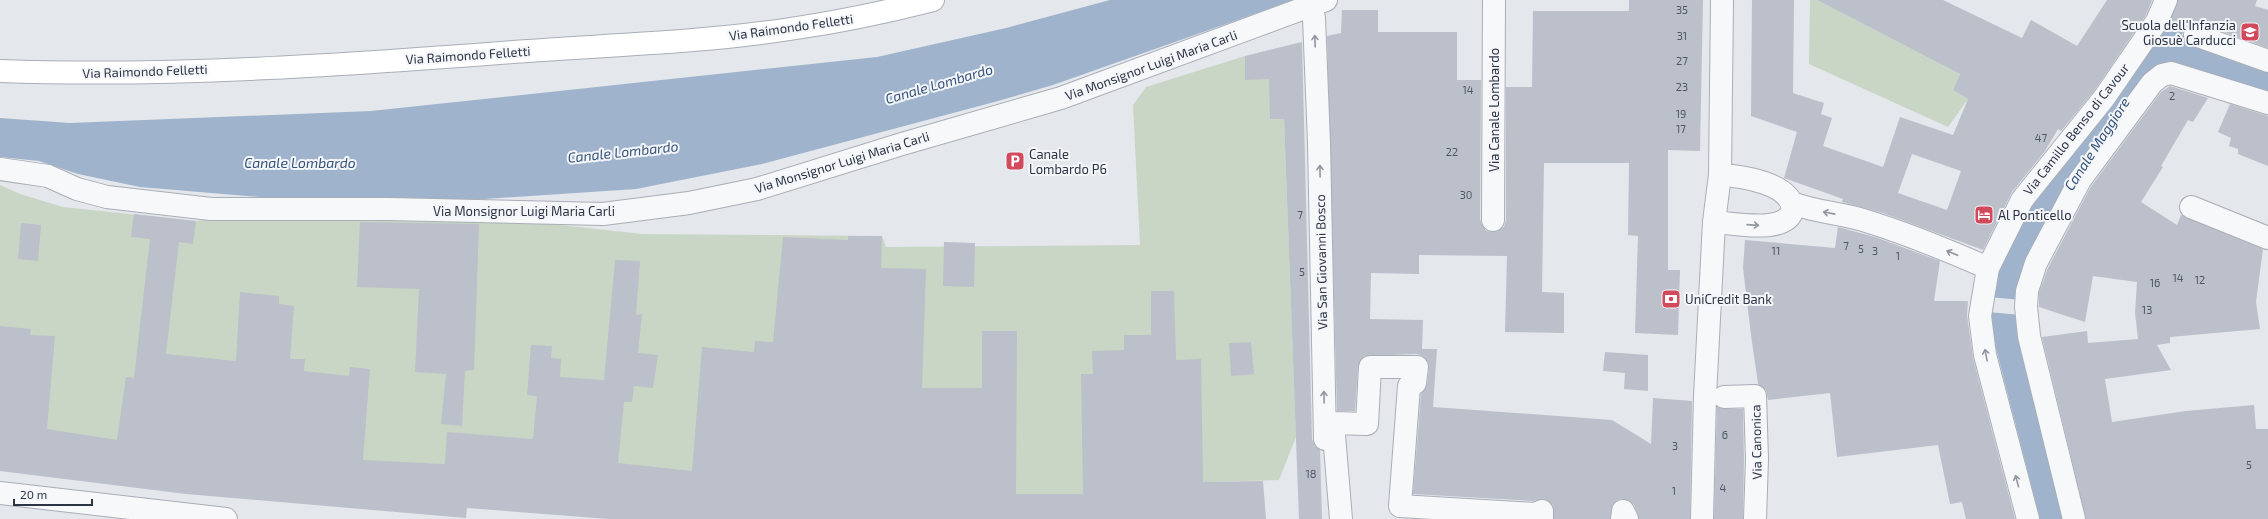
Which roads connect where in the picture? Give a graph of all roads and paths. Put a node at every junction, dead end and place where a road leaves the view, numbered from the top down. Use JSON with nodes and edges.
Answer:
{"nodes":[{"id":1,"x":933,"y":0,"type":"edge"},
{"id":2,"x":1494,"y":0,"type":"edge"},
{"id":3,"x":1722,"y":0,"type":"edge"},
{"id":4,"x":2166,"y":0,"type":"edge"},
{"id":5,"x":1318,"y":3,"type":"edge"},
{"id":6,"x":2195,"y":35,"type":"dead end"},
{"id":7,"x":2268,"y":61,"type":"edge"},
{"id":8,"x":0,"y":71,"type":"edge"},
{"id":9,"x":2268,"y":103,"type":"edge"},
{"id":10,"x":0,"y":169,"type":"edge"},
{"id":11,"x":1720,"y":174,"type":"junction"},
{"id":12,"x":1792,"y":203,"type":"junction"},
{"id":13,"x":2191,"y":207,"type":"dead end"},
{"id":14,"x":1493,"y":220,"type":"dead end"},
{"id":15,"x":1714,"y":222,"type":"junction"},
{"id":16,"x":2268,"y":238,"type":"edge"},
{"id":17,"x":1988,"y":268,"type":"junction"},
{"id":18,"x":1724,"y":397,"type":"dead end"},
{"id":19,"x":0,"y":493,"type":"edge"},
{"id":20,"x":226,"y":519,"type":"edge"},
{"id":21,"x":1334,"y":519,"type":"edge"},
{"id":22,"x":1341,"y":519,"type":"edge"},
{"id":23,"x":1542,"y":519,"type":"edge"},
{"id":24,"x":1622,"y":519,"type":"edge"},
{"id":25,"x":1627,"y":519,"type":"edge"},
{"id":26,"x":1702,"y":519,"type":"edge"},
{"id":27,"x":1755,"y":519,"type":"edge"},
{"id":28,"x":2028,"y":519,"type":"edge"},
{"id":29,"x":2074,"y":519,"type":"edge"}],
"edges":[{"from":1,"to":8,"type":"main road","name":"Via Raimondo Felletti"},
{"from":2,"to":14,"type":"street","name":"Via Canale Lombardo"},
{"from":3,"to":11,"type":"street"},
{"from":4,"to":17,"type":"street","name":"Via Camillo Benso di Cavour"},
{"from":5,"to":10,"type":"street","name":"Via Monsignor Luigi Maria Carli"},
{"from":21,"to":5,"type":"street","name":"Via San Giovanni Bosco","one_way":true},
{"from":6,"to":7,"type":"street"},
{"from":9,"to":29,"type":"street"},
{"from":11,"to":12,"type":"street"},
{"from":11,"to":15,"type":"street"},
{"from":15,"to":12,"type":"street","one_way":true},
{"from":17,"to":12,"type":"street","one_way":true},
{"from":13,"to":16,"type":"street"},
{"from":15,"to":26,"type":"street"},
{"from":28,"to":17,"type":"street","name":"Via Camillo Benso di Cavour","one_way":true},
{"from":18,"to":27,"type":"street","name":"Via Canonica"},
{"from":19,"to":20,"type":"street"},
{"from":22,"to":23,"type":"street"},
{"from":24,"to":25,"type":"street"}]}
